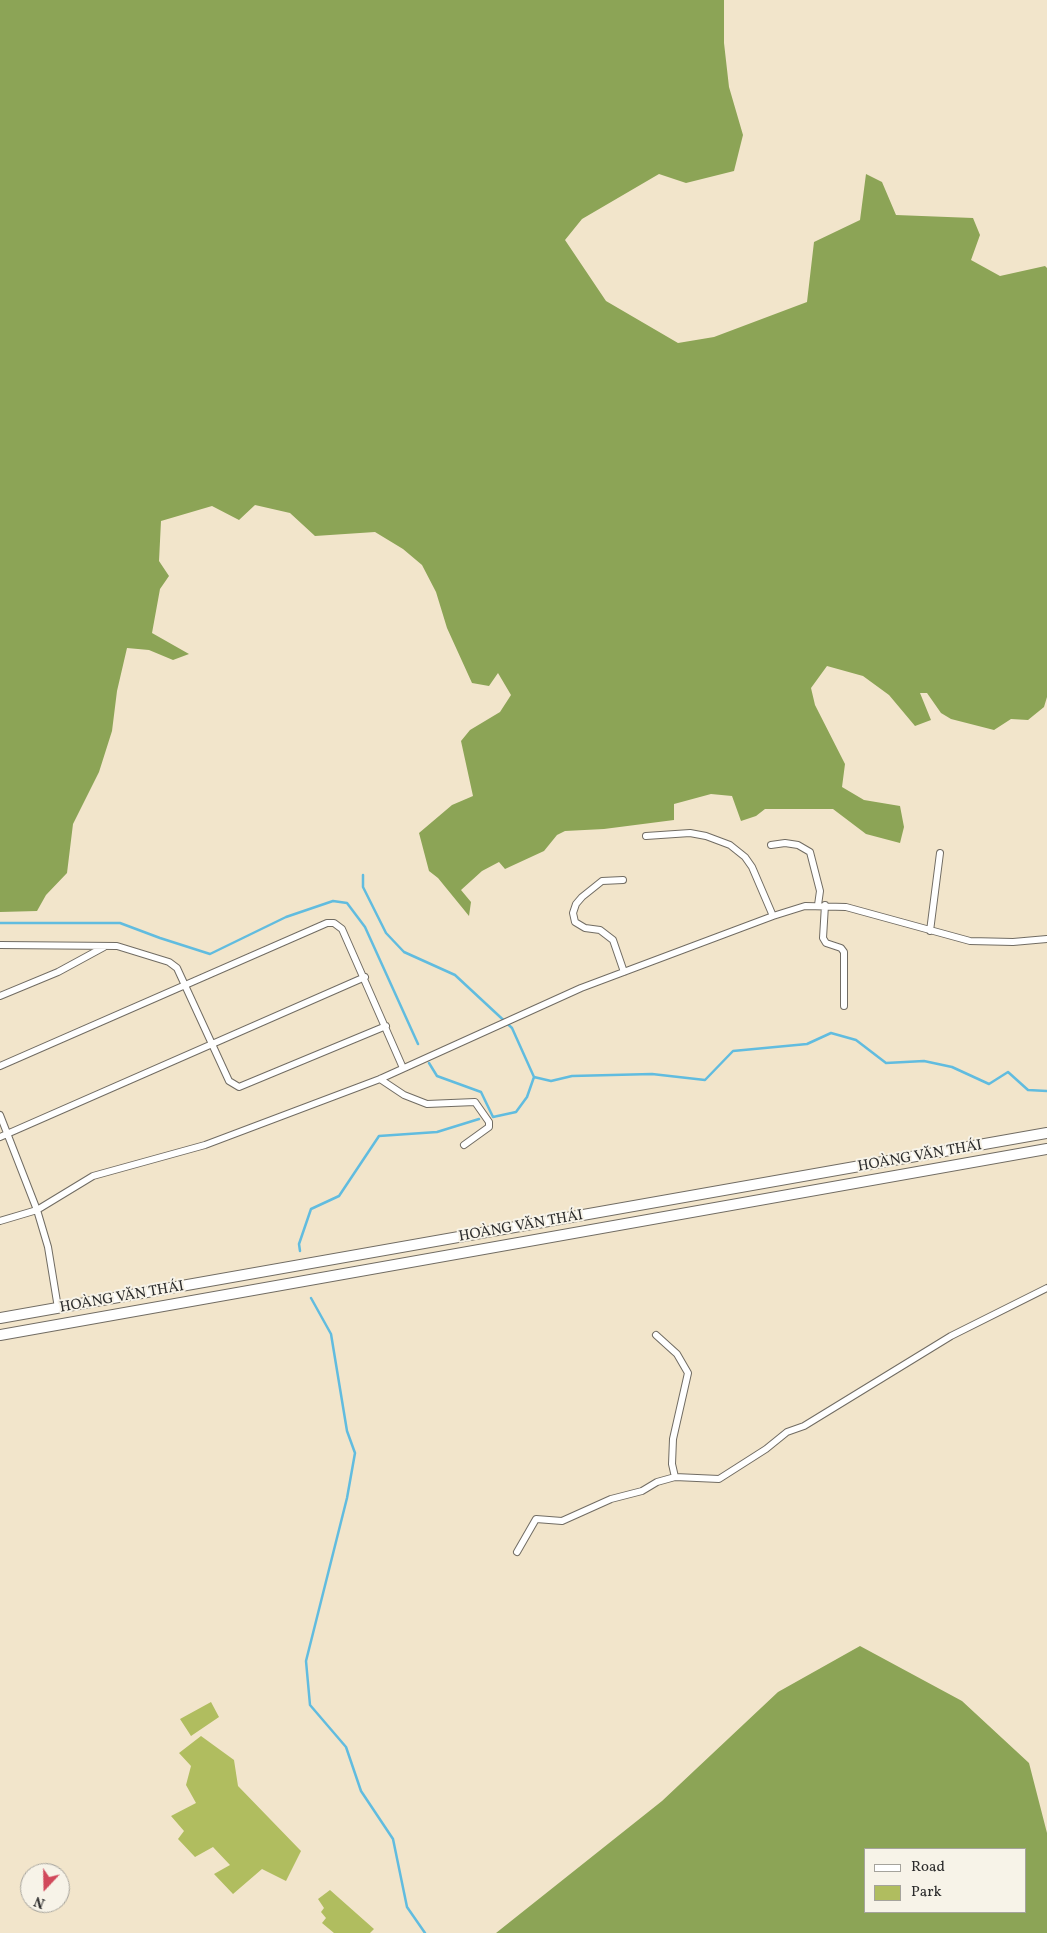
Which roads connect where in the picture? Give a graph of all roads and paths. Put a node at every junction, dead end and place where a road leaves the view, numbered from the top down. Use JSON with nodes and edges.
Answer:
{"nodes":[{"id":1,"x":646,"y":836,"type":"dead end"},
{"id":2,"x":771,"y":846,"type":"dead end"},
{"id":3,"x":940,"y":853,"type":"dead end"},
{"id":4,"x":623,"y":880,"type":"dead end"},
{"id":5,"x":822,"y":905,"type":"junction"},
{"id":6,"x":773,"y":916,"type":"junction"},
{"id":7,"x":930,"y":931,"type":"junction"},
{"id":8,"x":1047,"y":938,"type":"edge"},
{"id":9,"x":0,"y":945,"type":"edge"},
{"id":10,"x":105,"y":946,"type":"junction"},
{"id":11,"x":624,"y":972,"type":"junction"},
{"id":12,"x":365,"y":977,"type":"junction"},
{"id":13,"x":186,"y":987,"type":"junction"},
{"id":14,"x":0,"y":996,"type":"edge"},
{"id":15,"x":844,"y":1006,"type":"dead end"},
{"id":16,"x":386,"y":1026,"type":"junction"},
{"id":17,"x":212,"y":1044,"type":"junction"},
{"id":18,"x":0,"y":1066,"type":"edge"},
{"id":19,"x":403,"y":1068,"type":"junction"},
{"id":20,"x":380,"y":1079,"type":"junction"},
{"id":21,"x":0,"y":1115,"type":"edge"},
{"id":22,"x":1047,"y":1133,"type":"edge"},
{"id":23,"x":8,"y":1134,"type":"junction"},
{"id":24,"x":0,"y":1137,"type":"edge"},
{"id":25,"x":464,"y":1145,"type":"dead end"},
{"id":26,"x":1047,"y":1149,"type":"edge"},
{"id":27,"x":37,"y":1210,"type":"junction"},
{"id":28,"x":0,"y":1222,"type":"edge"},
{"id":29,"x":1047,"y":1288,"type":"edge"},
{"id":30,"x":58,"y":1308,"type":"junction"},
{"id":31,"x":0,"y":1318,"type":"edge"},
{"id":32,"x":61,"y":1324,"type":"junction"},
{"id":33,"x":0,"y":1335,"type":"edge"},
{"id":34,"x":656,"y":1335,"type":"dead end"},
{"id":35,"x":676,"y":1477,"type":"junction"},
{"id":36,"x":517,"y":1552,"type":"dead end"}],
"edges":[{"from":1,"to":6,"type":"street"},
{"from":2,"to":5,"type":"street"},
{"from":3,"to":7,"type":"street"},
{"from":4,"to":11,"type":"street"},
{"from":5,"to":6,"type":"street"},
{"from":5,"to":7,"type":"street"},
{"from":5,"to":15,"type":"street"},
{"from":6,"to":11,"type":"street"},
{"from":7,"to":8,"type":"street"},
{"from":9,"to":10,"type":"street"},
{"from":10,"to":13,"type":"street"},
{"from":10,"to":14,"type":"street"},
{"from":11,"to":19,"type":"street"},
{"from":12,"to":13,"type":"street"},
{"from":12,"to":16,"type":"street"},
{"from":12,"to":17,"type":"street"},
{"from":13,"to":17,"type":"street"},
{"from":13,"to":18,"type":"street"},
{"from":16,"to":17,"type":"street"},
{"from":16,"to":19,"type":"street"},
{"from":17,"to":23,"type":"street"},
{"from":19,"to":20,"type":"street"},
{"from":20,"to":25,"type":"street"},
{"from":20,"to":27,"type":"street"},
{"from":21,"to":23,"type":"street"},
{"from":22,"to":30,"type":"main road","name":"HOÀNG VĂN THÁI"},
{"from":23,"to":24,"type":"street"},
{"from":23,"to":27,"type":"street"},
{"from":26,"to":32,"type":"main road","name":"HOÀNG VĂN THÁI"},
{"from":27,"to":28,"type":"street"},
{"from":27,"to":30,"type":"street"},
{"from":29,"to":35,"type":"street"},
{"from":30,"to":31,"type":"main road","name":"HOÀNG VĂN THÁI"},
{"from":30,"to":32,"type":"main road"},
{"from":32,"to":33,"type":"main road","name":"HOÀNG VĂN THÁI"},
{"from":34,"to":35,"type":"street"},
{"from":35,"to":36,"type":"street"}]}
